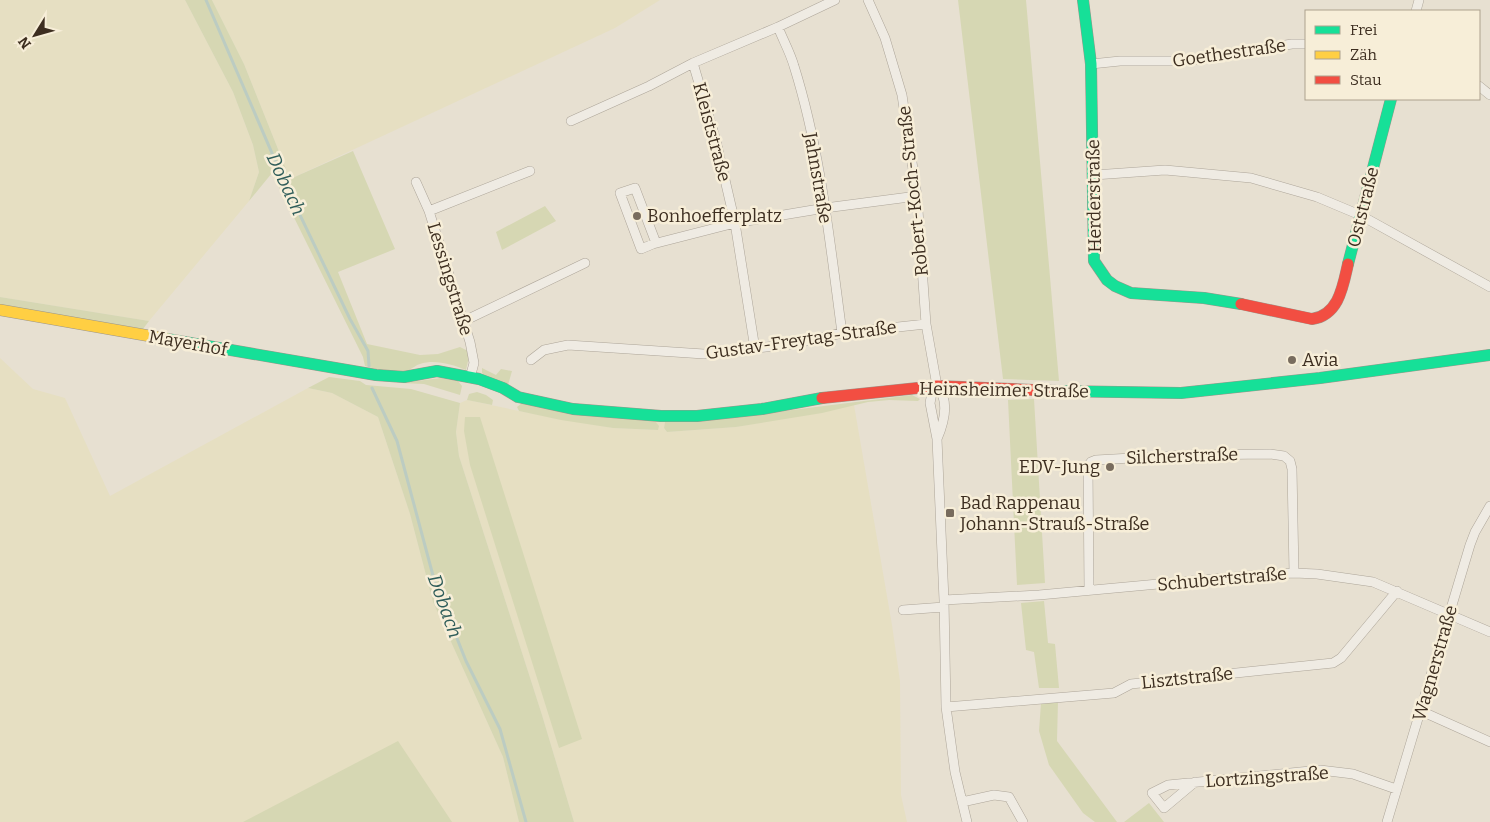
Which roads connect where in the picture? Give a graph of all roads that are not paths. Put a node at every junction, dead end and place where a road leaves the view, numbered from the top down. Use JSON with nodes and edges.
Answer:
{"nodes":[{"id":1,"x":835,"y":0,"type":"edge"},
{"id":2,"x":868,"y":0,"type":"edge"},
{"id":3,"x":1083,"y":0,"type":"edge"},
{"id":4,"x":778,"y":27,"type":"junction"},
{"id":5,"x":1305,"y":44,"type":"edge"},
{"id":6,"x":693,"y":63,"type":"junction"},
{"id":7,"x":1091,"y":64,"type":"junction"},
{"id":8,"x":1480,"y":87,"type":"edge"},
{"id":9,"x":1490,"y":95,"type":"edge"},
{"id":10,"x":1391,"y":100,"type":"edge"},
{"id":11,"x":571,"y":120,"type":"dead end"},
{"id":12,"x":530,"y":171,"type":"dead end"},
{"id":13,"x":1094,"y":176,"type":"junction"},
{"id":14,"x":416,"y":182,"type":"dead end"},
{"id":15,"x":917,"y":196,"type":"junction"},
{"id":16,"x":825,"y":208,"type":"junction"},
{"id":17,"x":429,"y":211,"type":"junction"},
{"id":18,"x":1360,"y":215,"type":"junction"},
{"id":19,"x":735,"y":223,"type":"junction"},
{"id":20,"x":656,"y":243,"type":"junction"},
{"id":21,"x":584,"y":263,"type":"dead end"},
{"id":22,"x":1490,"y":287,"type":"edge"},
{"id":23,"x":0,"y":310,"type":"edge"},
{"id":24,"x":1329,"y":312,"type":"joint"},
{"id":25,"x":464,"y":321,"type":"junction"},
{"id":26,"x":926,"y":324,"type":"junction"},
{"id":27,"x":842,"y":333,"type":"junction"},
{"id":28,"x":754,"y":349,"type":"junction"},
{"id":29,"x":1490,"y":355,"type":"edge"},
{"id":30,"x":531,"y":360,"type":"dead end"},
{"id":31,"x":376,"y":375,"type":"joint"},
{"id":32,"x":470,"y":378,"type":"junction"},
{"id":33,"x":938,"y":386,"type":"junction"},
{"id":34,"x":937,"y":439,"type":"junction"},
{"id":35,"x":1490,"y":506,"type":"edge"},
{"id":36,"x":1294,"y":573,"type":"junction"},
{"id":37,"x":1089,"y":590,"type":"junction"},
{"id":38,"x":1397,"y":591,"type":"junction"},
{"id":39,"x":944,"y":604,"type":"junction"},
{"id":40,"x":903,"y":610,"type":"dead end"},
{"id":41,"x":1449,"y":614,"type":"junction"},
{"id":42,"x":1490,"y":632,"type":"edge"},
{"id":43,"x":946,"y":707,"type":"junction"},
{"id":44,"x":1421,"y":711,"type":"junction"},
{"id":45,"x":1490,"y":742,"type":"edge"},
{"id":46,"x":1195,"y":782,"type":"dead end"},
{"id":47,"x":1396,"y":789,"type":"junction"},
{"id":48,"x":962,"y":802,"type":"junction"},
{"id":49,"x":967,"y":822,"type":"edge"},
{"id":50,"x":1023,"y":822,"type":"edge"},
{"id":51,"x":1387,"y":822,"type":"edge"}],
"edges":[{"from":1,"to":4,"type":"street"},
{"from":2,"to":15,"type":"street","name":"Robert-Koch-Straße"},
{"from":3,"to":7,"type":"street","name":"Herderstraße"},
{"from":4,"to":6,"type":"street"},
{"from":4,"to":16,"type":"street","name":"Jahnstraße"},
{"from":5,"to":7,"type":"street","name":"Goethestraße"},
{"from":6,"to":11,"type":"street"},
{"from":6,"to":19,"type":"street","name":"Kleiststraße"},
{"from":7,"to":13,"type":"street","name":"Herderstraße"},
{"from":8,"to":9,"type":"street"},
{"from":10,"to":18,"type":"street","name":"Oststraße"},
{"from":12,"to":17,"type":"street"},
{"from":13,"to":18,"type":"street"},
{"from":13,"to":24,"type":"street","name":"Herderstraße"},
{"from":14,"to":17,"type":"street","name":"Lessingstraße"},
{"from":15,"to":16,"type":"street"},
{"from":15,"to":26,"type":"street","name":"Robert-Koch-Straße"},
{"from":16,"to":19,"type":"street"},
{"from":16,"to":27,"type":"street","name":"Jahnstraße"},
{"from":17,"to":25,"type":"street","name":"Lessingstraße"},
{"from":18,"to":22,"type":"street"},
{"from":18,"to":24,"type":"street","name":"Oststraße"},
{"from":19,"to":20,"type":"street"},
{"from":19,"to":28,"type":"street","name":"Kleiststraße"},
{"from":20,"to":20,"type":"street"},
{"from":21,"to":25,"type":"street"},
{"from":23,"to":31,"type":"street","name":"Mayerhof"},
{"from":25,"to":32,"type":"street","name":"Lessingstraße"},
{"from":26,"to":27,"type":"street","name":"Gustav-Freytag-Straße"},
{"from":26,"to":33,"type":"street","name":"Robert-Koch-Straße"},
{"from":27,"to":28,"type":"street","name":"Gustav-Freytag-Straße"},
{"from":28,"to":30,"type":"street","name":"Gustav-Freytag-Straße"},
{"from":29,"to":33,"type":"street","name":"Heinsheimer Straße"},
{"from":31,"to":32,"type":"street","name":"Heinsheimer Straße"},
{"from":32,"to":33,"type":"street","name":"Heinsheimer Straße"},
{"from":33,"to":34,"type":"street","name":"Robert-Koch-Straße"},
{"from":33,"to":34,"type":"street"},
{"from":34,"to":39,"type":"street"},
{"from":35,"to":41,"type":"street","name":"Wagnerstraße"},
{"from":36,"to":37,"type":"street","name":"Schubertstraße"},
{"from":36,"to":37,"type":"street","name":"Silcherstraße"},
{"from":36,"to":38,"type":"street","name":"Schubertstraße"},
{"from":37,"to":39,"type":"street","name":"Schubertstraße"},
{"from":38,"to":41,"type":"street","name":"Schubertstraße"},
{"from":38,"to":43,"type":"street","name":"Lisztstraße"},
{"from":39,"to":40,"type":"street","name":"Schubertstraße"},
{"from":39,"to":43,"type":"street"},
{"from":41,"to":42,"type":"street","name":"Schubertstraße"},
{"from":41,"to":44,"type":"street","name":"Wagnerstraße"},
{"from":43,"to":48,"type":"street"},
{"from":44,"to":45,"type":"street"},
{"from":44,"to":47,"type":"street","name":"Wagnerstraße"},
{"from":46,"to":47,"type":"street","name":"Lortzingstraße"},
{"from":47,"to":51,"type":"street","name":"Wagnerstraße"},
{"from":48,"to":49,"type":"street"},
{"from":48,"to":50,"type":"street"}]}
